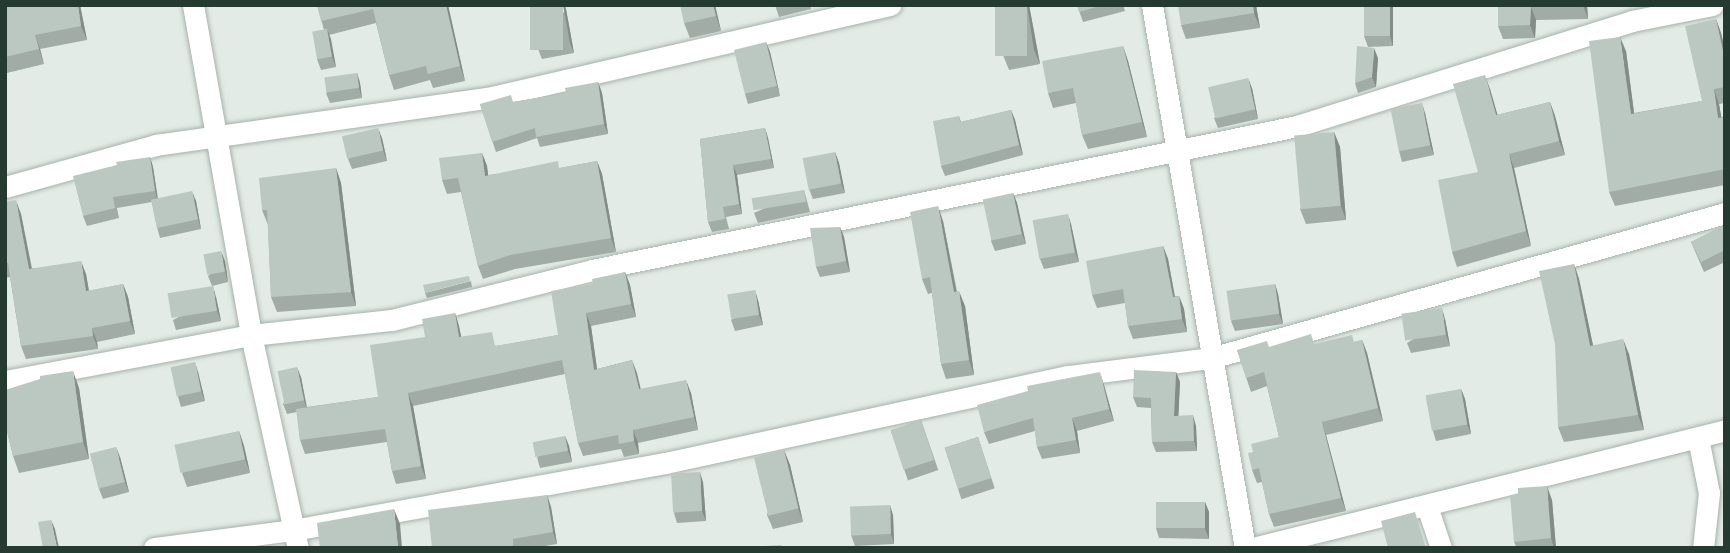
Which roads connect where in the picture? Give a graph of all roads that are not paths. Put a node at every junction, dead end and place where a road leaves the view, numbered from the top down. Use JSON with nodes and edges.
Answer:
{"nodes":[{"id":1,"x":192,"y":5,"type":"edge"},
{"id":2,"x":890,"y":5,"type":"edge"},
{"id":3,"x":1152,"y":5,"type":"edge"},
{"id":4,"x":1712,"y":5,"type":"edge"},
{"id":5,"x":216,"y":137,"type":"junction"},
{"id":6,"x":1179,"y":147,"type":"junction"},
{"id":7,"x":5,"y":187,"type":"edge"},
{"id":8,"x":1725,"y":213,"type":"edge"},
{"id":9,"x":251,"y":335,"type":"junction"},
{"id":10,"x":1211,"y":358,"type":"junction"},
{"id":11,"x":5,"y":381,"type":"edge"},
{"id":12,"x":1725,"y":430,"type":"edge"},
{"id":13,"x":1698,"y":438,"type":"junction"},
{"id":14,"x":1427,"y":506,"type":"junction"},
{"id":15,"x":295,"y":539,"type":"edge"},
{"id":16,"x":154,"y":548,"type":"edge"},
{"id":17,"x":1245,"y":548,"type":"edge"},
{"id":18,"x":1253,"y":548,"type":"edge"},
{"id":19,"x":1441,"y":548,"type":"edge"},
{"id":20,"x":1703,"y":548,"type":"edge"}],
"edges":[{"from":1,"to":5,"type":"street"},
{"from":2,"to":5,"type":"street"},
{"from":3,"to":6,"type":"street"},
{"from":4,"to":6,"type":"street"},
{"from":5,"to":7,"type":"street"},
{"from":5,"to":9,"type":"street"},
{"from":6,"to":9,"type":"street"},
{"from":6,"to":10,"type":"street"},
{"from":8,"to":10,"type":"street"},
{"from":9,"to":11,"type":"street"},
{"from":9,"to":15,"type":"street"},
{"from":10,"to":15,"type":"street"},
{"from":10,"to":17,"type":"street"},
{"from":12,"to":13,"type":"street"},
{"from":13,"to":14,"type":"street"},
{"from":13,"to":20,"type":"street"},
{"from":14,"to":18,"type":"street"},
{"from":14,"to":19,"type":"street"},
{"from":15,"to":16,"type":"street"}]}
